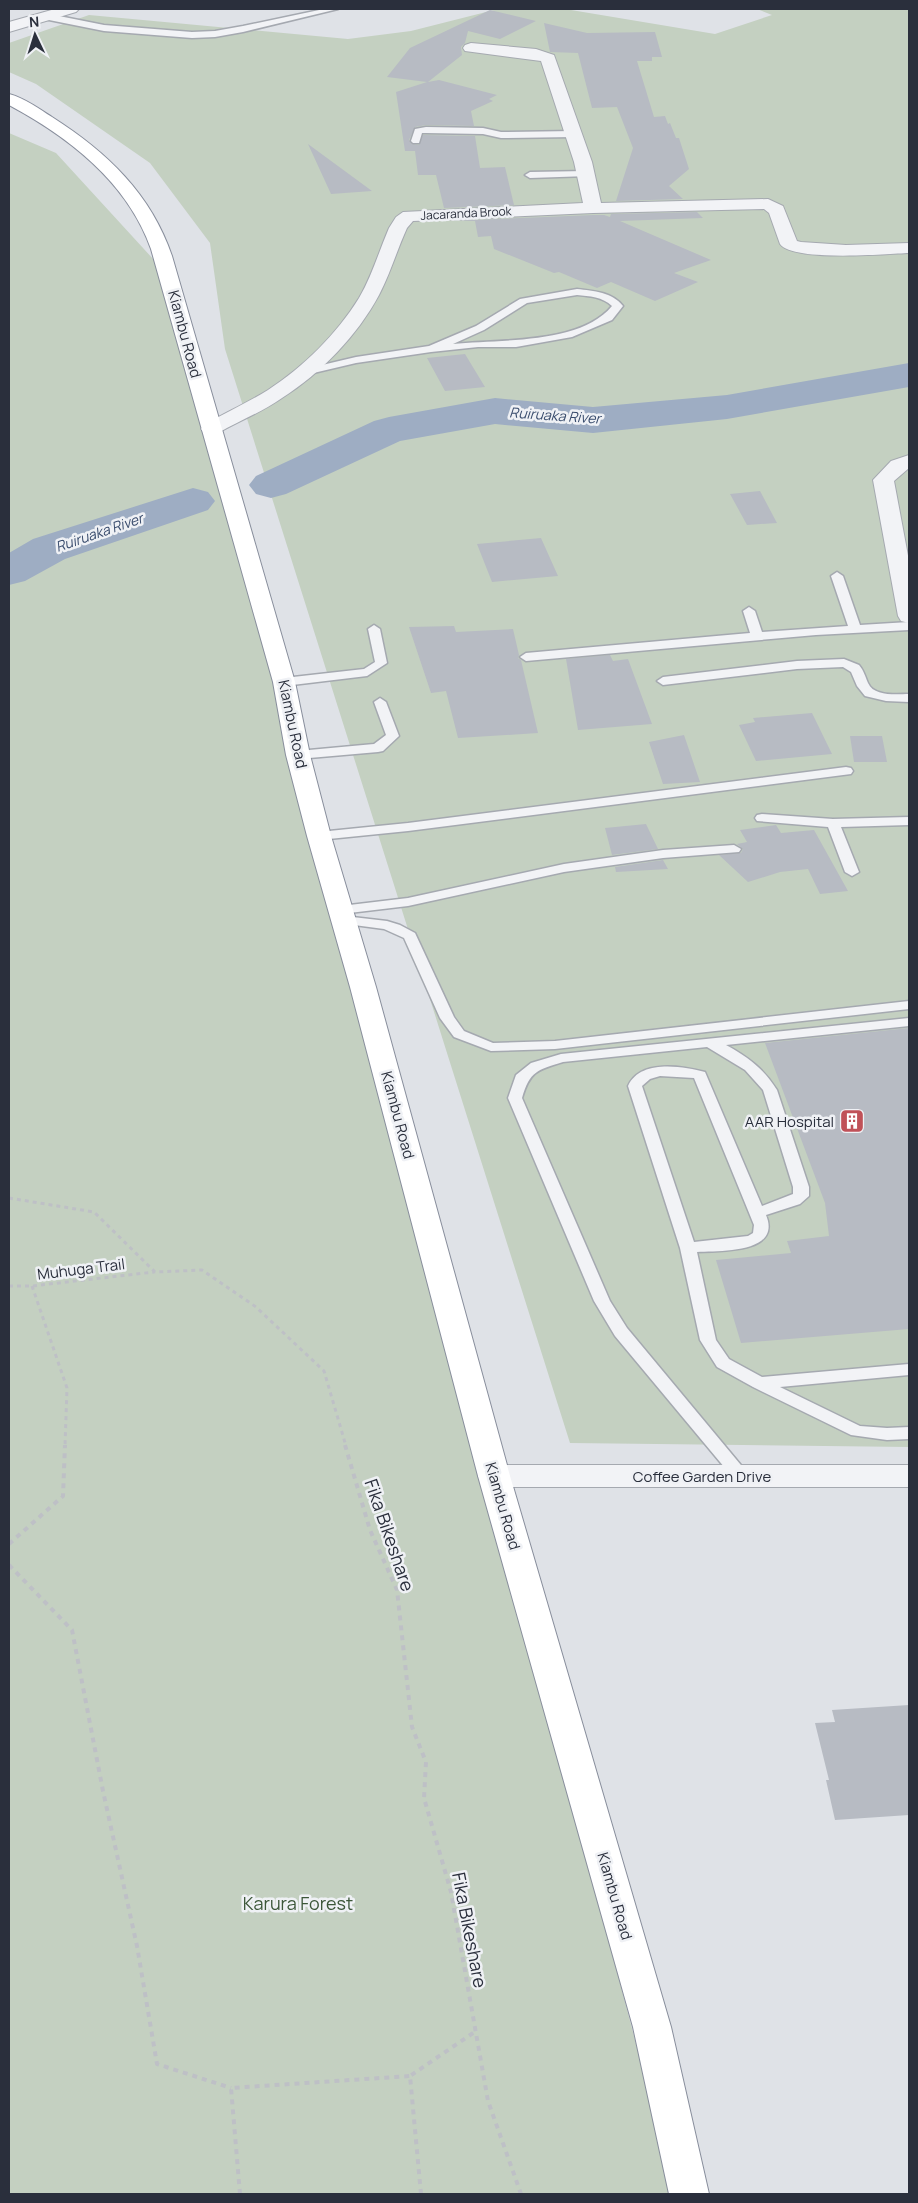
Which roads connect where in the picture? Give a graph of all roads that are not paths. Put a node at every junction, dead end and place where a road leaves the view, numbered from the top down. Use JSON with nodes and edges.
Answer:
{"nodes":[{"id":1,"x":72,"y":9,"type":"edge"},
{"id":2,"x":334,"y":9,"type":"edge"},
{"id":3,"x":44,"y":16,"type":"junction"},
{"id":4,"x":9,"y":26,"type":"edge"},
{"id":5,"x":471,"y":48,"type":"dead end"},
{"id":6,"x":9,"y":99,"type":"edge"},
{"id":7,"x":574,"y":134,"type":"junction"},
{"id":8,"x":416,"y":141,"type":"dead end"},
{"id":9,"x":586,"y":174,"type":"junction"},
{"id":10,"x":530,"y":175,"type":"dead end"},
{"id":11,"x":593,"y":208,"type":"junction"},
{"id":12,"x":909,"y":248,"type":"edge"},
{"id":13,"x":431,"y":349,"type":"junction"},
{"id":14,"x":305,"y":372,"type":"junction"},
{"id":15,"x":211,"y":429,"type":"junction"},
{"id":16,"x":909,"y":461,"type":"edge"},
{"id":17,"x":837,"y":576,"type":"dead end"},
{"id":18,"x":749,"y":610,"type":"dead end"},
{"id":19,"x":909,"y":616,"type":"edge"},
{"id":20,"x":909,"y":626,"type":"edge"},
{"id":21,"x":855,"y":628,"type":"junction"},
{"id":22,"x":374,"y":629,"type":"dead end"},
{"id":23,"x":758,"y":636,"type":"junction"},
{"id":24,"x":526,"y":657,"type":"dead end"},
{"id":25,"x":664,"y":681,"type":"dead end"},
{"id":26,"x":284,"y":682,"type":"junction"},
{"id":27,"x":909,"y":698,"type":"edge"},
{"id":28,"x":380,"y":702,"type":"dead end"},
{"id":29,"x":298,"y":755,"type":"junction"},
{"id":30,"x":846,"y":771,"type":"dead end"},
{"id":31,"x":762,"y":818,"type":"dead end"},
{"id":32,"x":909,"y":822,"type":"edge"},
{"id":33,"x":833,"y":823,"type":"junction"},
{"id":34,"x":320,"y":836,"type":"junction"},
{"id":35,"x":734,"y":849,"type":"dead end"},
{"id":36,"x":852,"y":872,"type":"dead end"},
{"id":37,"x":342,"y":915,"type":"junction"},
{"id":38,"x":909,"y":1005,"type":"edge"},
{"id":39,"x":879,"y":1009,"type":"junction"},
{"id":40,"x":909,"y":1022,"type":"edge"},
{"id":41,"x":888,"y":1024,"type":"junction"},
{"id":42,"x":686,"y":1030,"type":"junction"},
{"id":43,"x":709,"y":1043,"type":"junction"},
{"id":44,"x":757,"y":1213,"type":"junction"},
{"id":45,"x":688,"y":1248,"type":"junction"},
{"id":46,"x":909,"y":1369,"type":"edge"},
{"id":47,"x":759,"y":1383,"type":"junction"},
{"id":48,"x":909,"y":1433,"type":"edge"},
{"id":49,"x":494,"y":1476,"type":"junction"},
{"id":50,"x":741,"y":1476,"type":"junction"},
{"id":51,"x":909,"y":1476,"type":"edge"},
{"id":52,"x":689,"y":2194,"type":"edge"}],
"edges":[{"from":1,"to":3,"type":"street"},
{"from":2,"to":3,"type":"lane"},
{"from":3,"to":4,"type":"street"},
{"from":5,"to":7,"type":"street"},
{"from":6,"to":15,"type":"highway","name":"Kiambu Road"},
{"from":7,"to":8,"type":"lane"},
{"from":7,"to":9,"type":"street"},
{"from":9,"to":10,"type":"lane"},
{"from":9,"to":11,"type":"street"},
{"from":11,"to":12,"type":"street","name":"Jacaranda Brook"},
{"from":11,"to":14,"type":"street","name":"Jacaranda Brook"},
{"from":13,"to":13,"type":"lane","name":"Jacaranda Brook"},
{"from":13,"to":14,"type":"lane","name":"Jacaranda Brook"},
{"from":14,"to":15,"type":"street","name":"Jacaranda Brook"},
{"from":15,"to":26,"type":"highway","name":"Kiambu Road"},
{"from":16,"to":19,"type":"street"},
{"from":17,"to":21,"type":"lane"},
{"from":18,"to":23,"type":"lane"},
{"from":20,"to":21,"type":"lane"},
{"from":21,"to":23,"type":"lane"},
{"from":22,"to":26,"type":"lane"},
{"from":23,"to":24,"type":"lane"},
{"from":25,"to":27,"type":"lane"},
{"from":26,"to":29,"type":"highway","name":"Kiambu Road"},
{"from":28,"to":29,"type":"lane"},
{"from":29,"to":34,"type":"highway","name":"Kiambu Road"},
{"from":30,"to":34,"type":"lane"},
{"from":31,"to":33,"type":"lane"},
{"from":32,"to":33,"type":"lane"},
{"from":33,"to":36,"type":"lane"},
{"from":34,"to":37,"type":"highway","name":"Kiambu Road"},
{"from":35,"to":37,"type":"lane"},
{"from":37,"to":42,"type":"lane"},
{"from":37,"to":49,"type":"highway","name":"Kiambu Road"},
{"from":38,"to":39,"type":"lane"},
{"from":39,"to":41,"type":"lane"},
{"from":39,"to":42,"type":"lane"},
{"from":40,"to":41,"type":"lane"},
{"from":41,"to":43,"type":"lane"},
{"from":42,"to":43,"type":"lane"},
{"from":43,"to":44,"type":"lane"},
{"from":43,"to":50,"type":"lane"},
{"from":44,"to":45,"type":"lane"},
{"from":44,"to":45,"type":"lane"},
{"from":45,"to":47,"type":"lane"},
{"from":46,"to":47,"type":"lane"},
{"from":47,"to":48,"type":"lane"},
{"from":49,"to":50,"type":"street","name":"Coffee Garden Drive"},
{"from":49,"to":52,"type":"highway","name":"Kiambu Road"},
{"from":50,"to":51,"type":"street","name":"Coffee Garden Drive"}]}
